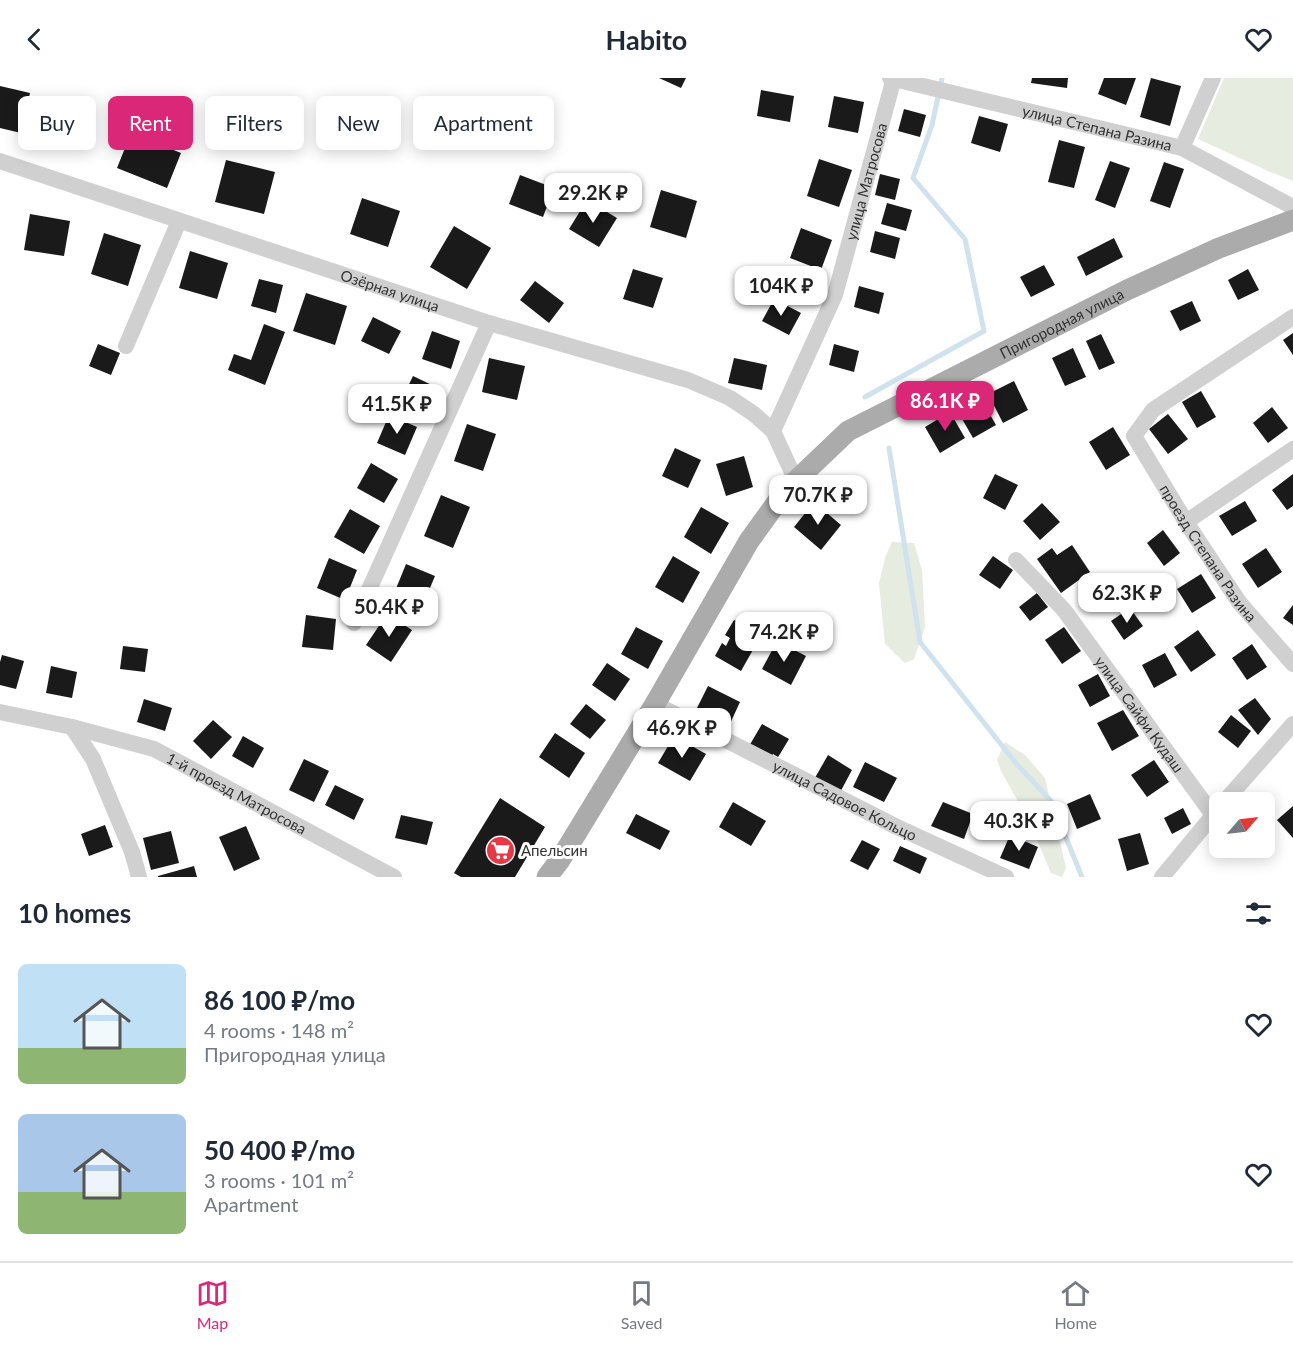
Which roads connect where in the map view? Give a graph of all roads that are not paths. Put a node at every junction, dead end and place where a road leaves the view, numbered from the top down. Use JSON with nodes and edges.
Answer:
{"nodes":[{"id":1,"x":892,"y":78,"type":"edge"},
{"id":2,"x":1213,"y":78,"type":"edge"},
{"id":3,"x":1182,"y":148,"type":"junction"},
{"id":4,"x":0,"y":161,"type":"edge"},
{"id":5,"x":1293,"y":207,"type":"edge"},
{"id":6,"x":179,"y":220,"type":"junction"},
{"id":7,"x":1293,"y":220,"type":"edge"},
{"id":8,"x":1293,"y":317,"type":"edge"},
{"id":9,"x":489,"y":322,"type":"junction"},
{"id":10,"x":126,"y":346,"type":"dead end"},
{"id":11,"x":773,"y":431,"type":"junction"},
{"id":12,"x":1293,"y":449,"type":"edge"},
{"id":13,"x":790,"y":486,"type":"junction"},
{"id":14,"x":1186,"y":522,"type":"junction"},
{"id":15,"x":1016,"y":560,"type":"dead end"},
{"id":16,"x":354,"y":623,"type":"dead end"},
{"id":17,"x":1292,"y":660,"type":"edge"},
{"id":18,"x":655,"y":704,"type":"junction"},
{"id":19,"x":0,"y":712,"type":"edge"},
{"id":20,"x":1293,"y":724,"type":"edge"},
{"id":21,"x":72,"y":727,"type":"junction"},
{"id":22,"x":1233,"y":792,"type":"edge"},
{"id":23,"x":1209,"y":795,"type":"edge"},
{"id":24,"x":1209,"y":820,"type":"edge"},
{"id":25,"x":139,"y":877,"type":"edge"},
{"id":26,"x":394,"y":877,"type":"edge"},
{"id":27,"x":547,"y":877,"type":"edge"},
{"id":28,"x":1006,"y":877,"type":"edge"},
{"id":29,"x":1162,"y":877,"type":"edge"}],
"edges":[{"from":1,"to":3,"type":"street","name":"улица Степана Разина"},
{"from":1,"to":11,"type":"street","name":"улица Матросова"},
{"from":2,"to":3,"type":"street"},
{"from":3,"to":5,"type":"street","name":"улица Степана Разина"},
{"from":4,"to":6,"type":"street","name":"Озёрная улица"},
{"from":6,"to":9,"type":"street","name":"Озёрная улица"},
{"from":6,"to":10,"type":"street"},
{"from":7,"to":13,"type":"main road","name":"Пригородная улица"},
{"from":8,"to":14,"type":"street","name":"проезд Степана Разина"},
{"from":9,"to":11,"type":"street","name":"Озёрная улица"},
{"from":9,"to":16,"type":"street"},
{"from":11,"to":13,"type":"street"},
{"from":12,"to":14,"type":"street"},
{"from":13,"to":18,"type":"main road"},
{"from":14,"to":17,"type":"street","name":"проезд Степана Разина"},
{"from":15,"to":23,"type":"street","name":"улица Сайфи Кудаш"},
{"from":18,"to":27,"type":"main road"},
{"from":18,"to":28,"type":"street","name":"улица Садовое Кольцо"},
{"from":19,"to":21,"type":"street","name":"1-й проезд Матросова"},
{"from":20,"to":22,"type":"street"},
{"from":21,"to":25,"type":"street"},
{"from":21,"to":26,"type":"street","name":"1-й проезд Матросова"},
{"from":24,"to":29,"type":"street"}]}
